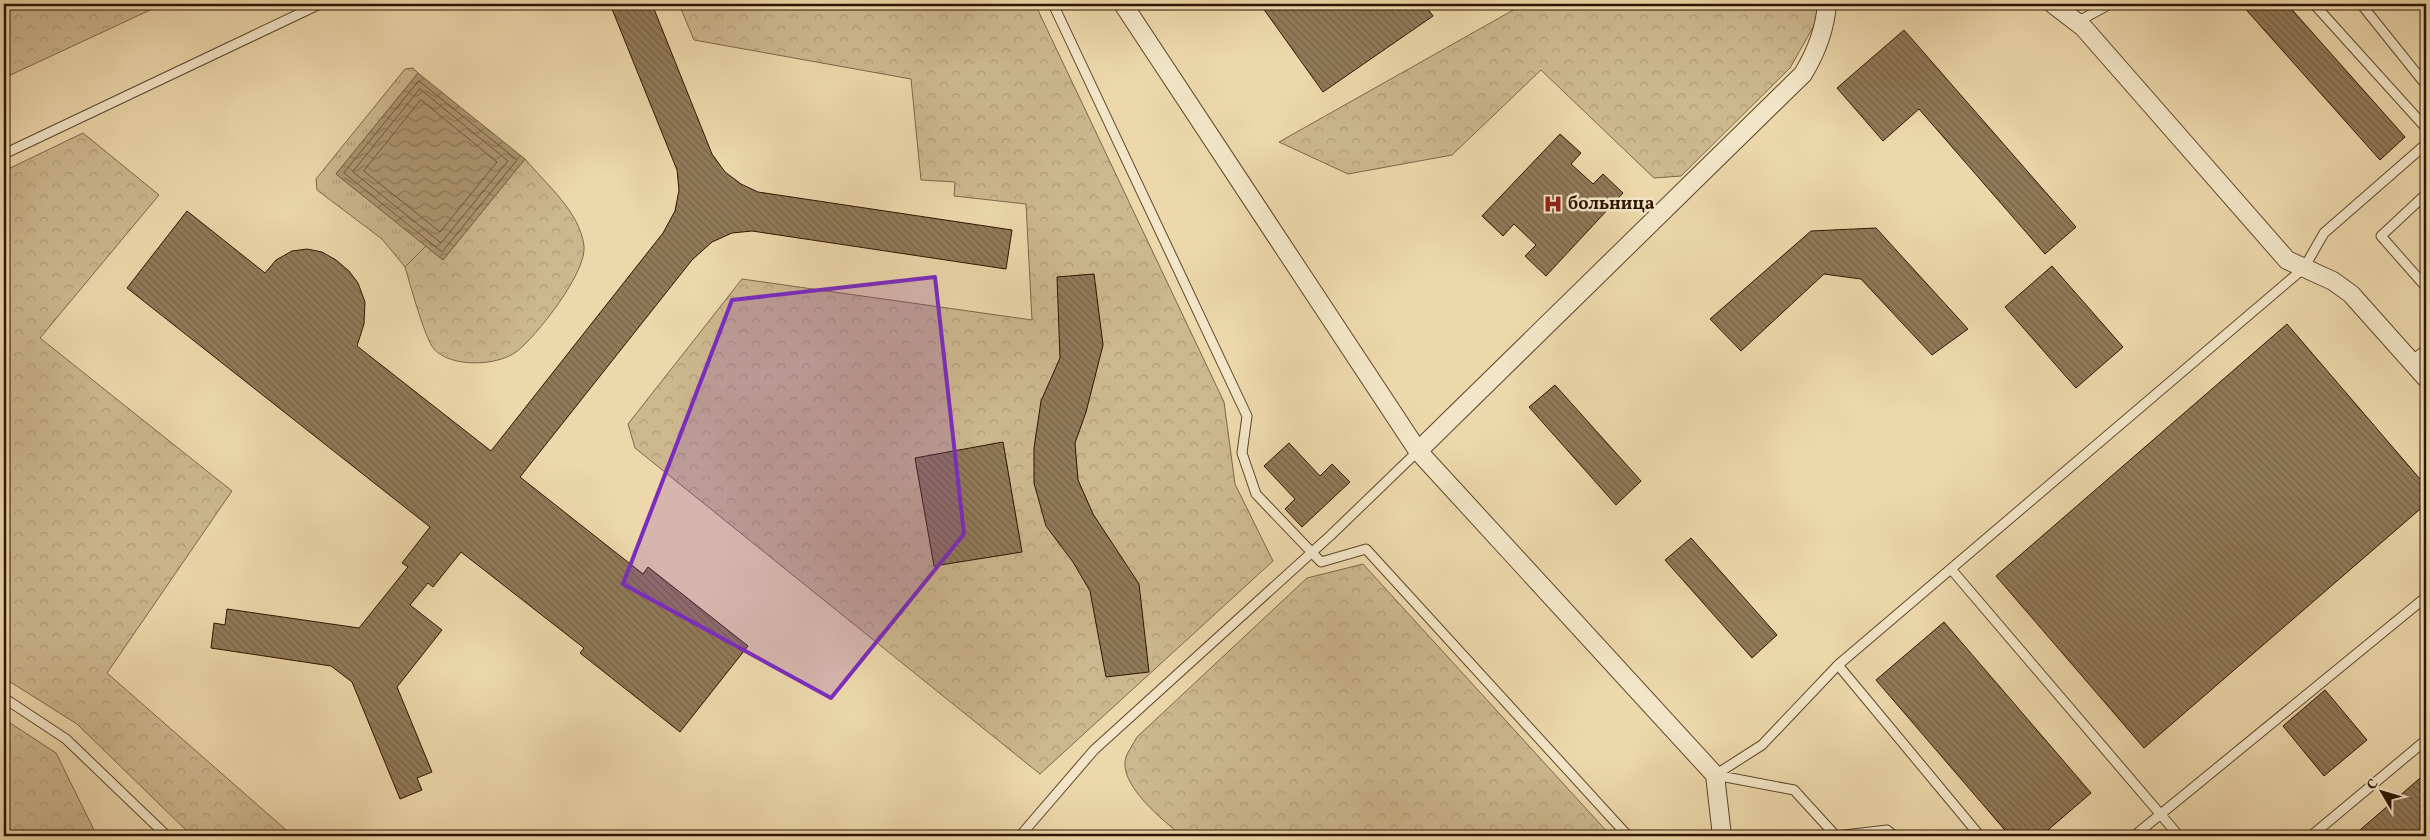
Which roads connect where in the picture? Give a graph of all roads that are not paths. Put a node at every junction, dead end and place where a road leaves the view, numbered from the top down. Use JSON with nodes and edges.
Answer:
{"nodes":[{"id":1,"x":320,"y":4,"type":"edge"},
{"id":2,"x":1053,"y":4,"type":"edge"},
{"id":3,"x":1123,"y":4,"type":"edge"},
{"id":4,"x":1827,"y":4,"type":"edge"},
{"id":5,"x":2053,"y":4,"type":"edge"},
{"id":6,"x":2110,"y":4,"type":"edge"},
{"id":7,"x":2314,"y":4,"type":"edge"},
{"id":8,"x":2361,"y":4,"type":"edge"},
{"id":9,"x":2077,"y":22,"type":"junction"},
{"id":10,"x":2426,"y":85,"type":"edge"},
{"id":11,"x":2426,"y":128,"type":"edge"},
{"id":12,"x":2426,"y":144,"type":"edge"},
{"id":13,"x":4,"y":154,"type":"edge"},
{"id":14,"x":2426,"y":194,"type":"edge"},
{"id":15,"x":2304,"y":268,"type":"junction"},
{"id":16,"x":2426,"y":287,"type":"edge"},
{"id":17,"x":2426,"y":350,"type":"edge"},
{"id":18,"x":2411,"y":361,"type":"junction"},
{"id":19,"x":2426,"y":378,"type":"edge"},
{"id":20,"x":1418,"y":451,"type":"junction"},
{"id":21,"x":1312,"y":552,"type":"junction"},
{"id":22,"x":1951,"y":569,"type":"junction"},
{"id":23,"x":2426,"y":597,"type":"edge"},
{"id":24,"x":1838,"y":665,"type":"junction"},
{"id":25,"x":4,"y":698,"type":"edge"},
{"id":26,"x":2426,"y":740,"type":"edge"},
{"id":27,"x":1715,"y":775,"type":"junction"},
{"id":28,"x":2160,"y":815,"type":"junction"},
{"id":29,"x":167,"y":836,"type":"edge"},
{"id":30,"x":1020,"y":836,"type":"edge"},
{"id":31,"x":1628,"y":836,"type":"edge"},
{"id":32,"x":1722,"y":836,"type":"edge"},
{"id":33,"x":1836,"y":836,"type":"edge"},
{"id":34,"x":1894,"y":836,"type":"edge"},
{"id":35,"x":1980,"y":836,"type":"edge"},
{"id":36,"x":2134,"y":836,"type":"edge"},
{"id":37,"x":2179,"y":836,"type":"edge"},
{"id":38,"x":2311,"y":836,"type":"edge"}],
"edges":[{"from":1,"to":13,"type":"lane"},
{"from":2,"to":21,"type":"lane"},
{"from":3,"to":20,"type":"street"},
{"from":4,"to":20,"type":"street"},
{"from":5,"to":9,"type":"street"},
{"from":6,"to":9,"type":"lane"},
{"from":7,"to":11,"type":"lane"},
{"from":8,"to":10,"type":"lane"},
{"from":9,"to":15,"type":"street"},
{"from":12,"to":15,"type":"lane"},
{"from":14,"to":16,"type":"lane"},
{"from":15,"to":18,"type":"street"},
{"from":15,"to":22,"type":"lane"},
{"from":17,"to":18,"type":"lane"},
{"from":18,"to":19,"type":"street"},
{"from":20,"to":21,"type":"lane"},
{"from":20,"to":27,"type":"street"},
{"from":21,"to":30,"type":"lane"},
{"from":21,"to":31,"type":"lane"},
{"from":22,"to":24,"type":"lane"},
{"from":22,"to":28,"type":"lane"},
{"from":23,"to":28,"type":"lane"},
{"from":24,"to":27,"type":"lane"},
{"from":24,"to":35,"type":"lane"},
{"from":25,"to":29,"type":"lane"},
{"from":26,"to":38,"type":"lane"},
{"from":27,"to":32,"type":"street"},
{"from":27,"to":33,"type":"lane"},
{"from":28,"to":36,"type":"lane"},
{"from":28,"to":37,"type":"lane"},
{"from":33,"to":34,"type":"lane"}]}
